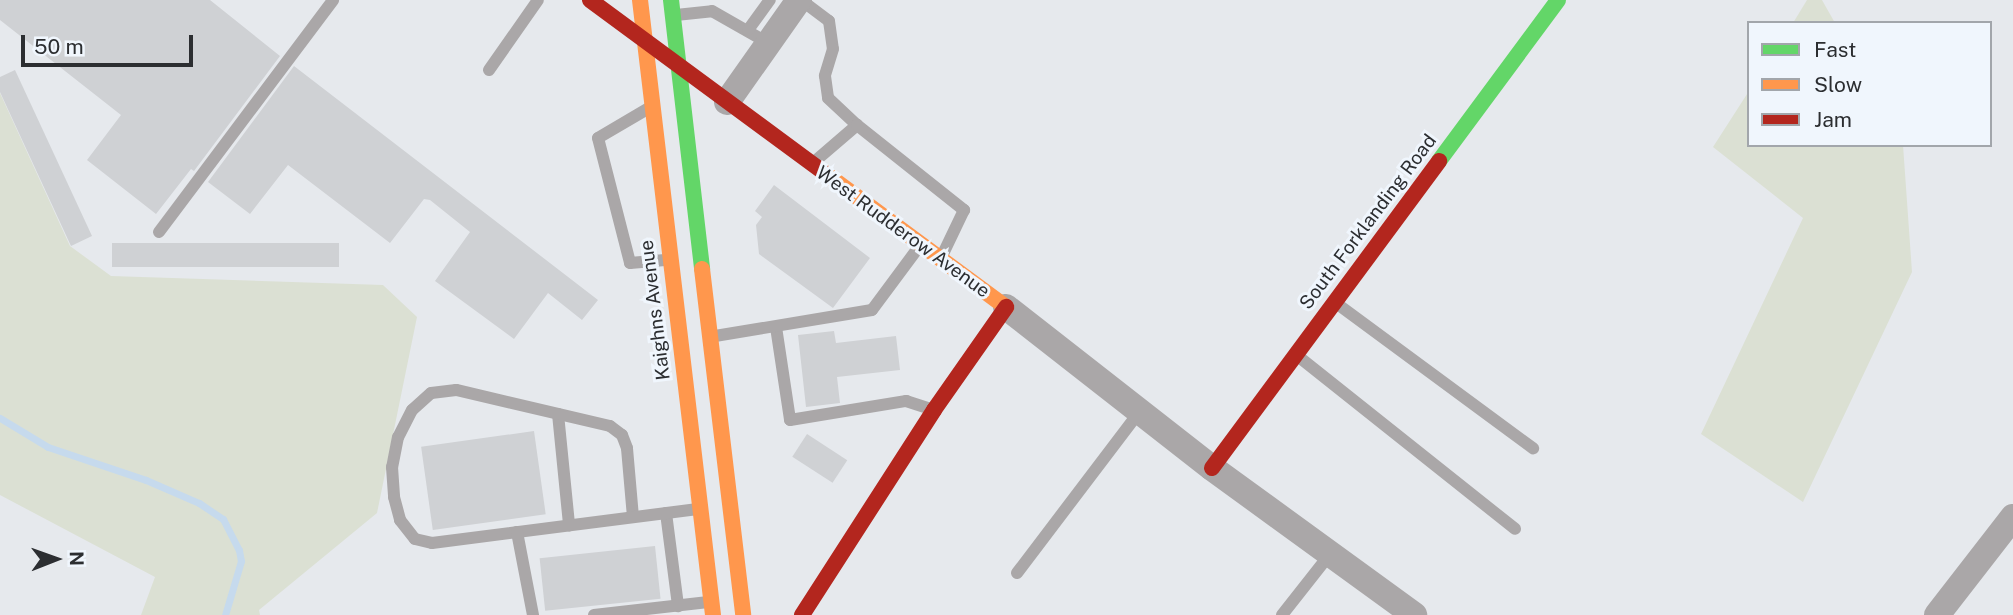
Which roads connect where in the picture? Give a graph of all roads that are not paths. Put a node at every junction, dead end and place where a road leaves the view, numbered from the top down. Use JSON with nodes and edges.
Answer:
{"nodes":[{"id":1,"x":333,"y":0,"type":"edge"},
{"id":2,"x":538,"y":0,"type":"edge"},
{"id":3,"x":590,"y":0,"type":"edge"},
{"id":4,"x":640,"y":0,"type":"edge"},
{"id":5,"x":770,"y":0,"type":"edge"},
{"id":6,"x":800,"y":0,"type":"edge"},
{"id":7,"x":1558,"y":0,"type":"edge"},
{"id":8,"x":711,"y":5,"type":"edge"},
{"id":9,"x":672,"y":8,"type":"edge"},
{"id":10,"x":758,"y":37,"type":"junction"},
{"id":11,"x":645,"y":41,"type":"junction"},
{"id":12,"x":678,"y":68,"type":"junction"},
{"id":13,"x":489,"y":70,"type":"dead end"},
{"id":14,"x":726,"y":102,"type":"junction"},
{"id":15,"x":652,"y":106,"type":"junction"},
{"id":16,"x":856,"y":125,"type":"junction"},
{"id":17,"x":811,"y":164,"type":"junction"},
{"id":18,"x":159,"y":232,"type":"dead end"},
{"id":19,"x":920,"y":244,"type":"junction"},
{"id":20,"x":671,"y":260,"type":"junction"},
{"id":21,"x":941,"y":260,"type":"junction"},
{"id":22,"x":1334,"y":303,"type":"junction"},
{"id":23,"x":1006,"y":307,"type":"junction"},
{"id":24,"x":776,"y":327,"type":"junction"},
{"id":25,"x":710,"y":337,"type":"junction"},
{"id":26,"x":1296,"y":354,"type":"junction"},
{"id":27,"x":934,"y":410,"type":"junction"},
{"id":28,"x":1139,"y":412,"type":"junction"},
{"id":29,"x":558,"y":414,"type":"junction"},
{"id":30,"x":1533,"y":448,"type":"dead end"},
{"id":31,"x":1212,"y":468,"type":"junction"},
{"id":32,"x":700,"y":509,"type":"junction"},
{"id":33,"x":666,"y":513,"type":"junction"},
{"id":34,"x":633,"y":517,"type":"junction"},
{"id":35,"x":2013,"y":517,"type":"edge"},
{"id":36,"x":569,"y":525,"type":"junction"},
{"id":37,"x":1515,"y":529,"type":"dead end"},
{"id":38,"x":517,"y":532,"type":"junction"},
{"id":39,"x":1330,"y":554,"type":"junction"},
{"id":40,"x":1017,"y":573,"type":"dead end"},
{"id":41,"x":678,"y":606,"type":"junction"},
{"id":42,"x":712,"y":608,"type":"edge"},
{"id":43,"x":533,"y":615,"type":"edge"},
{"id":44,"x":594,"y":615,"type":"edge"},
{"id":45,"x":743,"y":615,"type":"edge"},
{"id":46,"x":802,"y":615,"type":"edge"},
{"id":47,"x":1282,"y":615,"type":"edge"},
{"id":48,"x":1414,"y":615,"type":"edge"},
{"id":49,"x":1937,"y":615,"type":"edge"}],
"edges":[{"from":1,"to":18,"type":"lane"},
{"from":2,"to":13,"type":"lane"},
{"from":3,"to":11,"type":"main road","name":"West Rudderow Avenue"},
{"from":4,"to":11,"type":"main road","name":"Kaighns Avenue"},
{"from":5,"to":10,"type":"lane"},
{"from":6,"to":10,"type":"street"},
{"from":6,"to":16,"type":"lane"},
{"from":7,"to":22,"type":"main road","name":"South Forklanding Road"},
{"from":8,"to":9,"type":"lane"},
{"from":8,"to":10,"type":"lane"},
{"from":9,"to":12,"type":"main road"},
{"from":10,"to":14,"type":"street"},
{"from":11,"to":12,"type":"main road","name":"West Rudderow Avenue"},
{"from":11,"to":15,"type":"main road","name":"Kaighns Avenue"},
{"from":12,"to":14,"type":"main road","name":"West Rudderow Avenue"},
{"from":12,"to":25,"type":"main road"},
{"from":14,"to":17,"type":"main road","name":"West Rudderow Avenue"},
{"from":15,"to":20,"type":"main road","name":"Kaighns Avenue"},
{"from":15,"to":20,"type":"lane"},
{"from":16,"to":17,"type":"lane"},
{"from":16,"to":21,"type":"lane"},
{"from":17,"to":19,"type":"main road","name":"West Rudderow Avenue"},
{"from":19,"to":21,"type":"main road","name":"West Rudderow Avenue"},
{"from":19,"to":24,"type":"lane"},
{"from":20,"to":32,"type":"main road","name":"Kaighns Avenue"},
{"from":21,"to":23,"type":"main road","name":"West Rudderow Avenue"},
{"from":22,"to":26,"type":"main road","name":"South Forklanding Road"},
{"from":22,"to":30,"type":"lane"},
{"from":23,"to":27,"type":"main road"},
{"from":23,"to":28,"type":"street","name":"West Rudderow Avenue"},
{"from":24,"to":25,"type":"lane"},
{"from":24,"to":27,"type":"lane"},
{"from":25,"to":45,"type":"main road"},
{"from":26,"to":31,"type":"main road","name":"South Forklanding Road"},
{"from":26,"to":37,"type":"lane"},
{"from":27,"to":46,"type":"main road"},
{"from":28,"to":31,"type":"street","name":"West Rudderow Avenue"},
{"from":28,"to":40,"type":"lane"},
{"from":29,"to":34,"type":"lane"},
{"from":29,"to":36,"type":"lane"},
{"from":29,"to":38,"type":"lane"},
{"from":31,"to":39,"type":"street","name":"West Rudderow Avenue"},
{"from":32,"to":33,"type":"lane"},
{"from":32,"to":42,"type":"main road","name":"Kaighns Avenue"},
{"from":33,"to":34,"type":"lane"},
{"from":33,"to":41,"type":"lane"},
{"from":34,"to":36,"type":"lane"},
{"from":35,"to":49,"type":"street"},
{"from":36,"to":38,"type":"lane"},
{"from":38,"to":43,"type":"lane"},
{"from":39,"to":47,"type":"lane"},
{"from":39,"to":48,"type":"street","name":"West Rudderow Avenue"},
{"from":41,"to":42,"type":"lane"},
{"from":41,"to":44,"type":"lane"}]}
